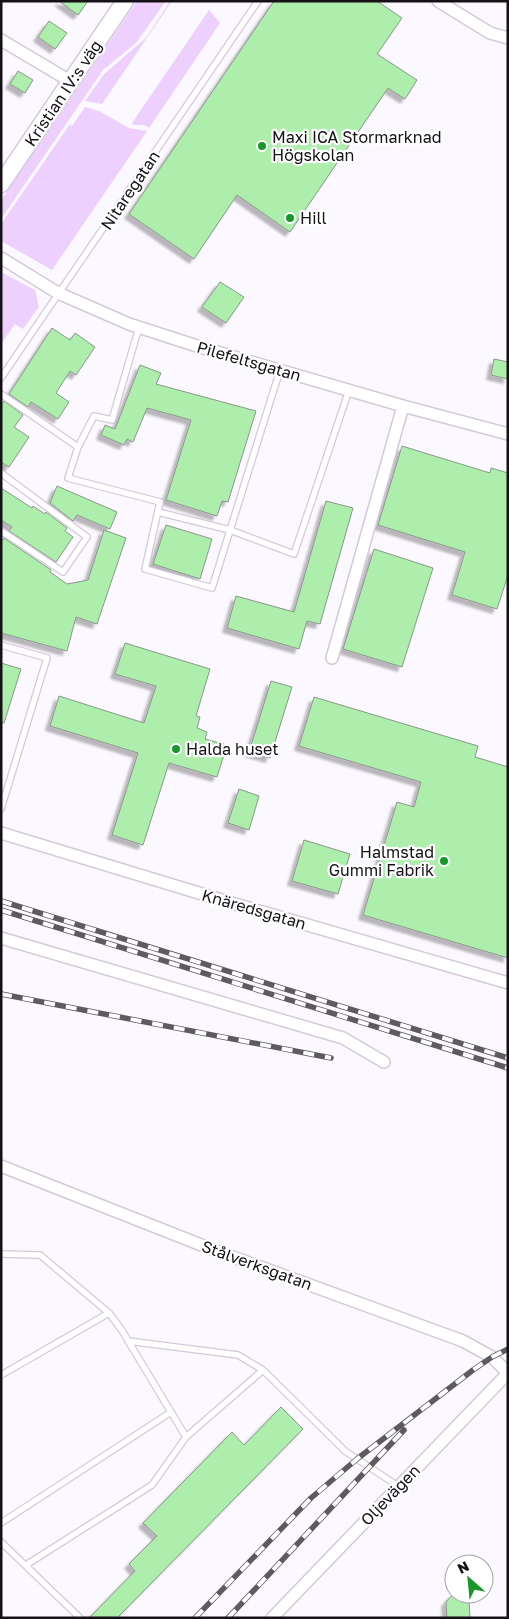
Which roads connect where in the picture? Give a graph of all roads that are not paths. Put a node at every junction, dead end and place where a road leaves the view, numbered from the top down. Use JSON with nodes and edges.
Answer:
{"nodes":[{"id":1,"x":125,"y":1,"type":"edge"},
{"id":2,"x":258,"y":1,"type":"edge"},
{"id":3,"x":438,"y":1,"type":"edge"},
{"id":4,"x":508,"y":38,"type":"edge"},
{"id":5,"x":1,"y":40,"type":"edge"},
{"id":6,"x":70,"y":81,"type":"junction"},
{"id":7,"x":1,"y":184,"type":"edge"},
{"id":8,"x":1,"y":258,"type":"edge"},
{"id":9,"x":58,"y":293,"type":"junction"},
{"id":10,"x":138,"y":327,"type":"junction"},
{"id":11,"x":280,"y":370,"type":"junction"},
{"id":12,"x":1,"y":378,"type":"edge"},
{"id":13,"x":349,"y":390,"type":"junction"},
{"id":14,"x":1,"y":394,"type":"edge"},
{"id":15,"x":403,"y":406,"type":"junction"},
{"id":16,"x":508,"y":434,"type":"edge"},
{"id":17,"x":78,"y":447,"type":"junction"},
{"id":18,"x":1,"y":473,"type":"edge"},
{"id":19,"x":158,"y":512,"type":"junction"},
{"id":20,"x":230,"y":530,"type":"junction"},
{"id":21,"x":1,"y":534,"type":"edge"},
{"id":22,"x":1,"y":645,"type":"edge"},
{"id":23,"x":332,"y":658,"type":"dead end"},
{"id":24,"x":1,"y":808,"type":"edge"},
{"id":25,"x":1,"y":833,"type":"edge"},
{"id":26,"x":1,"y":938,"type":"edge"},
{"id":27,"x":508,"y":983,"type":"edge"},
{"id":28,"x":384,"y":1062,"type":"dead end"},
{"id":29,"x":1,"y":1166,"type":"edge"},
{"id":30,"x":1,"y":1254,"type":"edge"},
{"id":31,"x":109,"y":1313,"type":"junction"},
{"id":32,"x":128,"y":1341,"type":"junction"},
{"id":33,"x":263,"y":1370,"type":"junction"},
{"id":34,"x":508,"y":1373,"type":"edge"},
{"id":35,"x":1,"y":1375,"type":"edge"},
{"id":36,"x":171,"y":1412,"type":"junction"},
{"id":37,"x":186,"y":1437,"type":"junction"},
{"id":38,"x":398,"y":1486,"type":"junction"},
{"id":39,"x":1,"y":1523,"type":"edge"},
{"id":40,"x":1,"y":1542,"type":"edge"},
{"id":41,"x":26,"y":1565,"type":"junction"},
{"id":42,"x":80,"y":1618,"type":"edge"},
{"id":43,"x":272,"y":1618,"type":"edge"}],
"edges":[{"from":1,"to":6,"type":"street","name":"Kristian IV:s väg"},
{"from":2,"to":9,"type":"lane","name":"Nitaregatan"},
{"from":3,"to":4,"type":"street"},
{"from":5,"to":6,"type":"street"},
{"from":6,"to":7,"type":"street","name":"Kristian IV:s väg"},
{"from":8,"to":9,"type":"street","name":"Pilefeltsgatan"},
{"from":9,"to":10,"type":"street","name":"Pilefeltsgatan"},
{"from":9,"to":12,"type":"lane","name":"Nitaregatan"},
{"from":10,"to":11,"type":"street","name":"Pilefeltsgatan"},
{"from":10,"to":17,"type":"lane"},
{"from":11,"to":13,"type":"street","name":"Pilefeltsgatan"},
{"from":11,"to":20,"type":"lane"},
{"from":13,"to":15,"type":"street","name":"Pilefeltsgatan"},
{"from":13,"to":20,"type":"lane"},
{"from":14,"to":17,"type":"lane"},
{"from":15,"to":16,"type":"street","name":"Pilefeltsgatan"},
{"from":15,"to":23,"type":"street"},
{"from":17,"to":19,"type":"lane"},
{"from":18,"to":21,"type":"lane"},
{"from":19,"to":20,"type":"lane"},
{"from":19,"to":20,"type":"lane"},
{"from":22,"to":24,"type":"lane"},
{"from":25,"to":27,"type":"street","name":"Knäredsgatan"},
{"from":26,"to":28,"type":"street"},
{"from":29,"to":34,"type":"street","name":"Stålverksgatan"},
{"from":30,"to":31,"type":"lane"},
{"from":31,"to":32,"type":"lane"},
{"from":31,"to":35,"type":"lane"},
{"from":32,"to":33,"type":"lane"},
{"from":32,"to":36,"type":"lane"},
{"from":33,"to":37,"type":"lane"},
{"from":33,"to":38,"type":"lane"},
{"from":34,"to":38,"type":"street","name":"Oljevägen"},
{"from":36,"to":37,"type":"lane"},
{"from":36,"to":39,"type":"lane"},
{"from":37,"to":41,"type":"lane"},
{"from":38,"to":43,"type":"street","name":"Oljevägen"},
{"from":40,"to":41,"type":"lane"},
{"from":41,"to":42,"type":"lane"}]}
